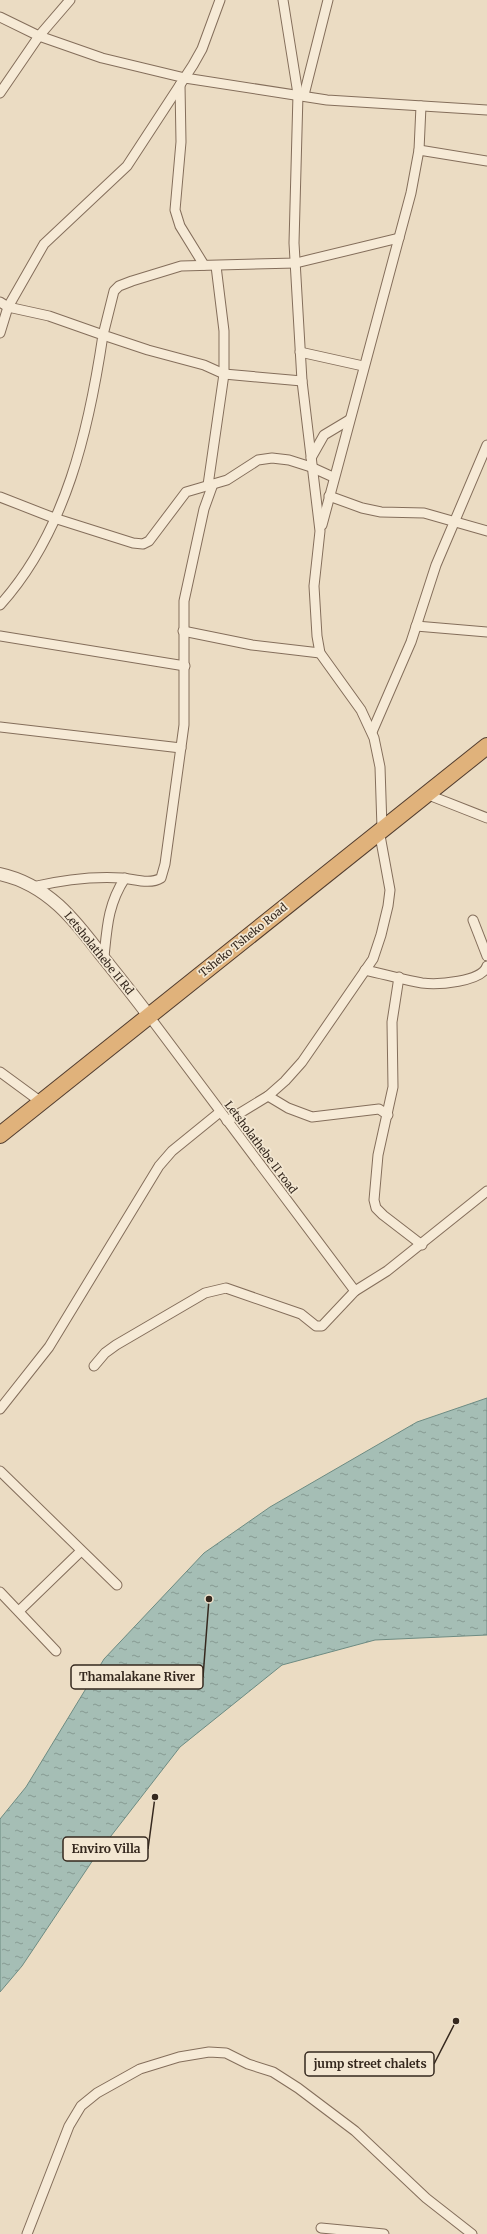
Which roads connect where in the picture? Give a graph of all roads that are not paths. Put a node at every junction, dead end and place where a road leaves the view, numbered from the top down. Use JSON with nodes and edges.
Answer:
{"nodes":[{"id":1,"x":70,"y":0,"type":"edge"},
{"id":2,"x":220,"y":0,"type":"edge"},
{"id":3,"x":283,"y":0,"type":"edge"},
{"id":4,"x":328,"y":0,"type":"edge"},
{"id":5,"x":0,"y":17,"type":"edge"},
{"id":6,"x":39,"y":36,"type":"junction"},
{"id":7,"x":182,"y":81,"type":"junction"},
{"id":8,"x":0,"y":93,"type":"edge"},
{"id":9,"x":301,"y":94,"type":"junction"},
{"id":10,"x":421,"y":106,"type":"junction"},
{"id":11,"x":487,"y":110,"type":"edge"},
{"id":12,"x":419,"y":150,"type":"junction"},
{"id":13,"x":487,"y":161,"type":"edge"},
{"id":14,"x":398,"y":238,"type":"junction"},
{"id":15,"x":296,"y":263,"type":"junction"},
{"id":16,"x":204,"y":266,"type":"junction"},
{"id":17,"x":216,"y":266,"type":"junction"},
{"id":18,"x":4,"y":304,"type":"edge"},
{"id":19,"x":0,"y":333,"type":"edge"},
{"id":20,"x":103,"y":335,"type":"junction"},
{"id":21,"x":300,"y":352,"type":"junction"},
{"id":22,"x":363,"y":366,"type":"junction"},
{"id":23,"x":224,"y":374,"type":"junction"},
{"id":24,"x":302,"y":380,"type":"junction"},
{"id":25,"x":349,"y":420,"type":"junction"},
{"id":26,"x":487,"y":445,"type":"edge"},
{"id":27,"x":311,"y":463,"type":"junction"},
{"id":28,"x":333,"y":477,"type":"junction"},
{"id":29,"x":211,"y":484,"type":"junction"},
{"id":30,"x":329,"y":496,"type":"junction"},
{"id":31,"x":0,"y":497,"type":"edge"},
{"id":32,"x":54,"y":518,"type":"junction"},
{"id":33,"x":456,"y":521,"type":"junction"},
{"id":34,"x":320,"y":531,"type":"junction"},
{"id":35,"x":487,"y":531,"type":"edge"},
{"id":36,"x":0,"y":605,"type":"edge"},
{"id":37,"x":416,"y":626,"type":"junction"},
{"id":38,"x":183,"y":631,"type":"junction"},
{"id":39,"x":487,"y":632,"type":"edge"},
{"id":40,"x":0,"y":636,"type":"edge"},
{"id":41,"x":320,"y":653,"type":"junction"},
{"id":42,"x":185,"y":666,"type":"junction"},
{"id":43,"x":0,"y":727,"type":"edge"},
{"id":44,"x":372,"y":732,"type":"junction"},
{"id":45,"x":487,"y":746,"type":"edge"},
{"id":46,"x":181,"y":748,"type":"junction"},
{"id":47,"x":426,"y":794,"type":"junction"},
{"id":48,"x":487,"y":818,"type":"edge"},
{"id":49,"x":381,"y":829,"type":"junction"},
{"id":50,"x":0,"y":874,"type":"edge"},
{"id":51,"x":125,"y":878,"type":"junction"},
{"id":52,"x":32,"y":886,"type":"junction"},
{"id":53,"x":473,"y":920,"type":"dead end"},
{"id":54,"x":487,"y":956,"type":"edge"},
{"id":55,"x":104,"y":957,"type":"junction"},
{"id":56,"x":487,"y":966,"type":"edge"},
{"id":57,"x":365,"y":970,"type":"junction"},
{"id":58,"x":399,"y":977,"type":"junction"},
{"id":59,"x":149,"y":1016,"type":"junction"},
{"id":60,"x":0,"y":1072,"type":"edge"},
{"id":61,"x":268,"y":1096,"type":"junction"},
{"id":62,"x":40,"y":1102,"type":"junction"},
{"id":63,"x":220,"y":1112,"type":"junction"},
{"id":64,"x":388,"y":1115,"type":"junction"},
{"id":65,"x":228,"y":1121,"type":"junction"},
{"id":66,"x":0,"y":1134,"type":"edge"},
{"id":67,"x":487,"y":1191,"type":"edge"},
{"id":68,"x":422,"y":1245,"type":"junction"},
{"id":69,"x":355,"y":1291,"type":"junction"},
{"id":70,"x":94,"y":1366,"type":"dead end"},
{"id":71,"x":0,"y":1409,"type":"edge"},
{"id":72,"x":0,"y":1471,"type":"edge"},
{"id":73,"x":81,"y":1551,"type":"junction"},
{"id":74,"x":117,"y":1585,"type":"dead end"},
{"id":75,"x":0,"y":1592,"type":"edge"},
{"id":76,"x":19,"y":1611,"type":"junction"},
{"id":77,"x":56,"y":1651,"type":"dead end"},
{"id":78,"x":321,"y":2228,"type":"dead end"},
{"id":79,"x":27,"y":2234,"type":"edge"},
{"id":80,"x":384,"y":2234,"type":"edge"},
{"id":81,"x":472,"y":2234,"type":"edge"}],
"edges":[{"from":1,"to":6,"type":"street"},
{"from":2,"to":7,"type":"street"},
{"from":3,"to":9,"type":"street"},
{"from":4,"to":9,"type":"street"},
{"from":5,"to":6,"type":"street"},
{"from":6,"to":7,"type":"street"},
{"from":6,"to":8,"type":"street"},
{"from":7,"to":9,"type":"street"},
{"from":7,"to":16,"type":"street"},
{"from":7,"to":18,"type":"street"},
{"from":9,"to":10,"type":"street"},
{"from":9,"to":15,"type":"street"},
{"from":10,"to":11,"type":"street"},
{"from":10,"to":12,"type":"street"},
{"from":12,"to":13,"type":"street"},
{"from":12,"to":14,"type":"street"},
{"from":14,"to":15,"type":"street"},
{"from":14,"to":22,"type":"street"},
{"from":15,"to":17,"type":"street"},
{"from":15,"to":21,"type":"street"},
{"from":16,"to":17,"type":"street"},
{"from":16,"to":20,"type":"street"},
{"from":17,"to":23,"type":"street"},
{"from":18,"to":19,"type":"street"},
{"from":18,"to":20,"type":"street"},
{"from":20,"to":23,"type":"street"},
{"from":20,"to":32,"type":"street"},
{"from":21,"to":22,"type":"street"},
{"from":21,"to":24,"type":"street"},
{"from":22,"to":25,"type":"street"},
{"from":23,"to":24,"type":"street"},
{"from":23,"to":29,"type":"street"},
{"from":24,"to":27,"type":"street"},
{"from":25,"to":27,"type":"street"},
{"from":25,"to":28,"type":"street"},
{"from":26,"to":33,"type":"street"},
{"from":27,"to":28,"type":"street"},
{"from":27,"to":29,"type":"street"},
{"from":27,"to":34,"type":"street"},
{"from":28,"to":30,"type":"street"},
{"from":29,"to":32,"type":"street"},
{"from":29,"to":38,"type":"street"},
{"from":30,"to":33,"type":"street"},
{"from":30,"to":34,"type":"street"},
{"from":31,"to":32,"type":"street"},
{"from":32,"to":36,"type":"street"},
{"from":33,"to":35,"type":"street"},
{"from":33,"to":37,"type":"street"},
{"from":34,"to":41,"type":"street"},
{"from":37,"to":39,"type":"street"},
{"from":37,"to":44,"type":"street"},
{"from":38,"to":41,"type":"street"},
{"from":38,"to":42,"type":"street"},
{"from":40,"to":42,"type":"street"},
{"from":41,"to":44,"type":"street"},
{"from":42,"to":46,"type":"street"},
{"from":43,"to":46,"type":"street"},
{"from":44,"to":49,"type":"street"},
{"from":45,"to":47,"type":"highway","name":"Tsheko Tsheko Road"},
{"from":46,"to":51,"type":"street"},
{"from":47,"to":48,"type":"street"},
{"from":47,"to":49,"type":"highway","name":"Tsheko Tsheko Road"},
{"from":49,"to":57,"type":"street"},
{"from":49,"to":59,"type":"highway","name":"Tsheko Tsheko Road"},
{"from":50,"to":52,"type":"street","name":"Letsholathebe II Rd"},
{"from":51,"to":52,"type":"street"},
{"from":51,"to":55,"type":"street"},
{"from":52,"to":55,"type":"street","name":"Letsholathebe II Rd"},
{"from":53,"to":54,"type":"street"},
{"from":55,"to":59,"type":"street","name":"Letsholathebe II Rd"},
{"from":56,"to":58,"type":"street"},
{"from":57,"to":58,"type":"street"},
{"from":57,"to":61,"type":"street"},
{"from":58,"to":64,"type":"street"},
{"from":59,"to":62,"type":"highway","name":"Tsheko Tsheko Road"},
{"from":59,"to":63,"type":"street","name":"Letsholathebe II road"},
{"from":60,"to":62,"type":"street"},
{"from":61,"to":64,"type":"street"},
{"from":61,"to":65,"type":"street"},
{"from":62,"to":66,"type":"highway","name":"Tsheko Tsheko Road"},
{"from":63,"to":65,"type":"street","name":"Letsholathebe II road"},
{"from":63,"to":71,"type":"street"},
{"from":64,"to":68,"type":"street"},
{"from":65,"to":69,"type":"street","name":"Letsholathebe II road"},
{"from":67,"to":68,"type":"street"},
{"from":68,"to":69,"type":"street"},
{"from":69,"to":70,"type":"street"},
{"from":72,"to":73,"type":"street"},
{"from":73,"to":74,"type":"street"},
{"from":73,"to":76,"type":"street"},
{"from":75,"to":76,"type":"street"},
{"from":76,"to":77,"type":"street"},
{"from":78,"to":80,"type":"street"},
{"from":79,"to":81,"type":"street"}]}
